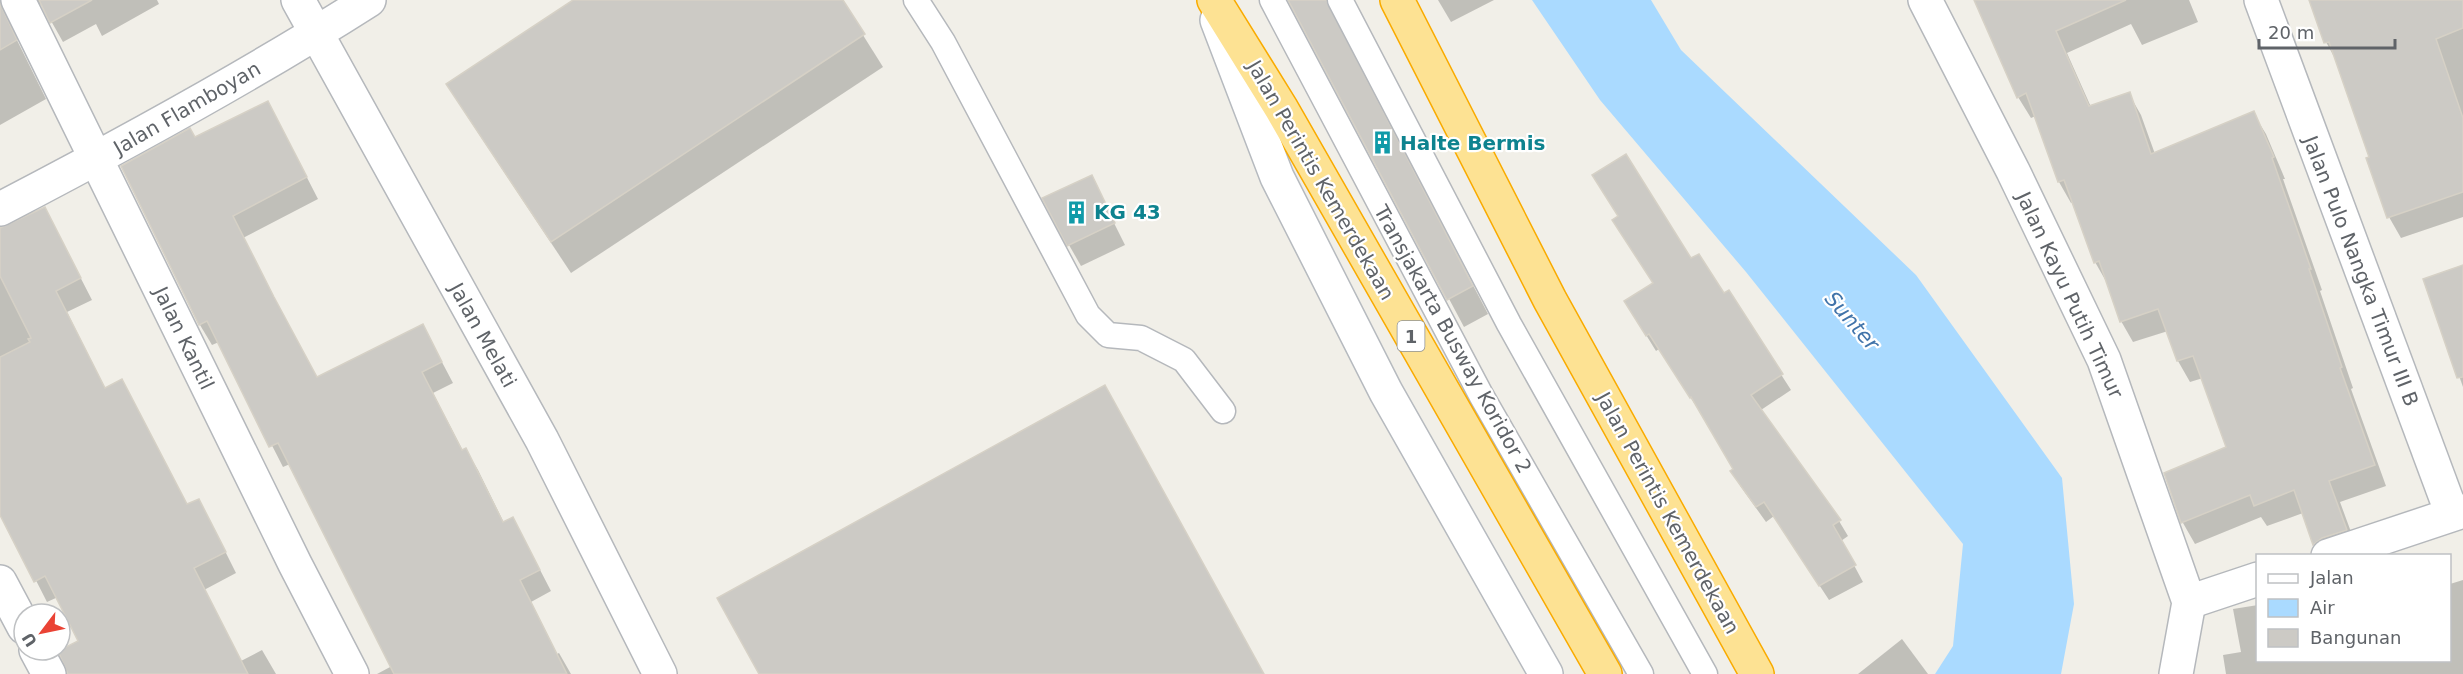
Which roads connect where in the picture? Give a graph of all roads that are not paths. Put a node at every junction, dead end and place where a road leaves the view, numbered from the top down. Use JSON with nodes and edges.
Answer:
{"nodes":[{"id":1,"x":18,"y":0,"type":"edge"},
{"id":2,"x":298,"y":0,"type":"edge"},
{"id":3,"x":369,"y":0,"type":"edge"},
{"id":4,"x":916,"y":0,"type":"edge"},
{"id":5,"x":1211,"y":0,"type":"edge"},
{"id":6,"x":1272,"y":0,"type":"edge"},
{"id":7,"x":1340,"y":0,"type":"edge"},
{"id":8,"x":1396,"y":0,"type":"edge"},
{"id":9,"x":1925,"y":0,"type":"edge"},
{"id":10,"x":2265,"y":14,"type":"edge"},
{"id":11,"x":317,"y":33,"type":"junction"},
{"id":12,"x":96,"y":159,"type":"junction"},
{"id":13,"x":0,"y":209,"type":"edge"},
{"id":14,"x":1223,"y":411,"type":"dead end"},
{"id":15,"x":2457,"y":512,"type":"edge"},
{"id":16,"x":2331,"y":554,"type":"edge"},
{"id":17,"x":2256,"y":580,"type":"edge"},
{"id":18,"x":0,"y":582,"type":"edge"},
{"id":19,"x":2189,"y":602,"type":"junction"},
{"id":20,"x":12,"y":604,"type":"edge"},
{"id":21,"x":352,"y":674,"type":"edge"},
{"id":22,"x":660,"y":674,"type":"edge"},
{"id":23,"x":1546,"y":674,"type":"edge"},
{"id":24,"x":1605,"y":674,"type":"edge"},
{"id":25,"x":1641,"y":674,"type":"edge"},
{"id":26,"x":1705,"y":674,"type":"edge"},
{"id":27,"x":1757,"y":674,"type":"edge"},
{"id":28,"x":2176,"y":674,"type":"edge"}],
"edges":[{"from":1,"to":12,"type":"street","name":"Jalan Kantil"},
{"from":2,"to":11,"type":"street","name":"Jalan Melati"},
{"from":3,"to":11,"type":"street","name":"Jalan Flamboyan"},
{"from":4,"to":14,"type":"lane"},
{"from":5,"to":23,"type":"street","name":"Jalan Perintis Kemerdekaan"},
{"from":5,"to":24,"type":"highway","name":"Jalan Perintis Kemerdekaan","number":"1"},
{"from":6,"to":25,"type":"lane","name":"Transjakarta Busway Koridor 2"},
{"from":7,"to":26,"type":"lane"},
{"from":8,"to":27,"type":"highway","name":"Jalan Perintis Kemerdekaan"},
{"from":9,"to":19,"type":"street","name":"Jalan Kayu Putih Timur"},
{"from":10,"to":15,"type":"street","name":"Jalan Pulo Nangka Timur III B"},
{"from":11,"to":12,"type":"street","name":"Jalan Flamboyan"},
{"from":11,"to":22,"type":"street","name":"Jalan Melati"},
{"from":12,"to":13,"type":"street","name":"Jalan Flamboyan"},
{"from":12,"to":21,"type":"street","name":"Jalan Kantil"},
{"from":15,"to":16,"type":"street"},
{"from":17,"to":19,"type":"street"},
{"from":18,"to":20,"type":"street"},
{"from":19,"to":28,"type":"street"}]}
